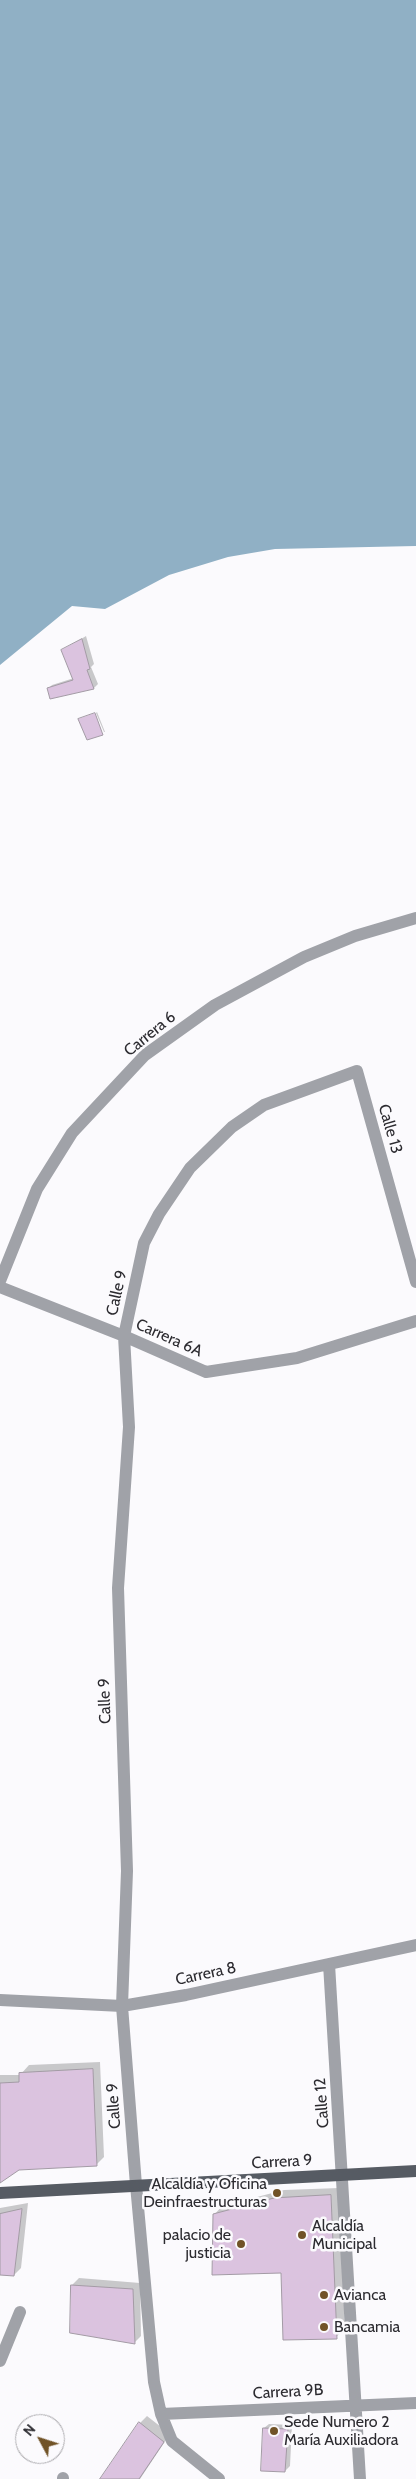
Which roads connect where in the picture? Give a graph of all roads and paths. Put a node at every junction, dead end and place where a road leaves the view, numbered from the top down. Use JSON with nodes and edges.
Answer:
{"nodes":[{"id":1,"x":416,"y":918,"type":"edge"},
{"id":2,"x":357,"y":1071,"type":"joint"},
{"id":3,"x":0,"y":1281,"type":"edge"},
{"id":4,"x":416,"y":1282,"type":"edge"},
{"id":5,"x":0,"y":1287,"type":"edge"},
{"id":6,"x":416,"y":1320,"type":"edge"},
{"id":7,"x":124,"y":1336,"type":"junction"},
{"id":8,"x":416,"y":1945,"type":"edge"},
{"id":9,"x":329,"y":1964,"type":"junction"},
{"id":10,"x":0,"y":2000,"type":"edge"},
{"id":11,"x":122,"y":2006,"type":"junction"},
{"id":12,"x":416,"y":2171,"type":"edge"},
{"id":13,"x":343,"y":2175,"type":"junction"},
{"id":14,"x":136,"y":2186,"type":"junction"},
{"id":15,"x":0,"y":2193,"type":"edge"},
{"id":16,"x":20,"y":2312,"type":"dead end"},
{"id":17,"x":0,"y":2361,"type":"edge"},
{"id":18,"x":416,"y":2403,"type":"edge"},
{"id":19,"x":355,"y":2406,"type":"junction"},
{"id":20,"x":161,"y":2414,"type":"junction"},
{"id":21,"x":219,"y":2479,"type":"edge"},
{"id":22,"x":360,"y":2479,"type":"edge"}],
"edges":[{"from":1,"to":3,"type":"street","name":"Carrera 6"},
{"from":2,"to":4,"type":"street","name":"Calle 13"},
{"from":2,"to":7,"type":"street","name":"Calle 9"},
{"from":5,"to":7,"type":"street","name":"Carrera 6A"},
{"from":6,"to":7,"type":"street","name":"Carrera 6A"},
{"from":7,"to":11,"type":"street","name":"Calle 9"},
{"from":8,"to":9,"type":"street","name":"Carrera 8"},
{"from":9,"to":11,"type":"street","name":"Carrera 8"},
{"from":9,"to":13,"type":"street","name":"Calle 12"},
{"from":10,"to":11,"type":"street","name":"Carrera 8"},
{"from":11,"to":14,"type":"street","name":"Calle 9"},
{"from":12,"to":13,"type":"main road","name":"Carrera 9"},
{"from":13,"to":14,"type":"main road","name":"Carrera 9"},
{"from":13,"to":19,"type":"street","name":"Calle 12"},
{"from":14,"to":15,"type":"main road","name":"Carrera 9"},
{"from":14,"to":20,"type":"street","name":"Calle 9"},
{"from":16,"to":17,"type":"street"},
{"from":18,"to":19,"type":"street","name":"Carrera 9B"},
{"from":19,"to":20,"type":"street","name":"Carrera 9B"},
{"from":19,"to":22,"type":"street","name":"Calle 12"},
{"from":20,"to":21,"type":"street","name":"Calle 9"}]}
